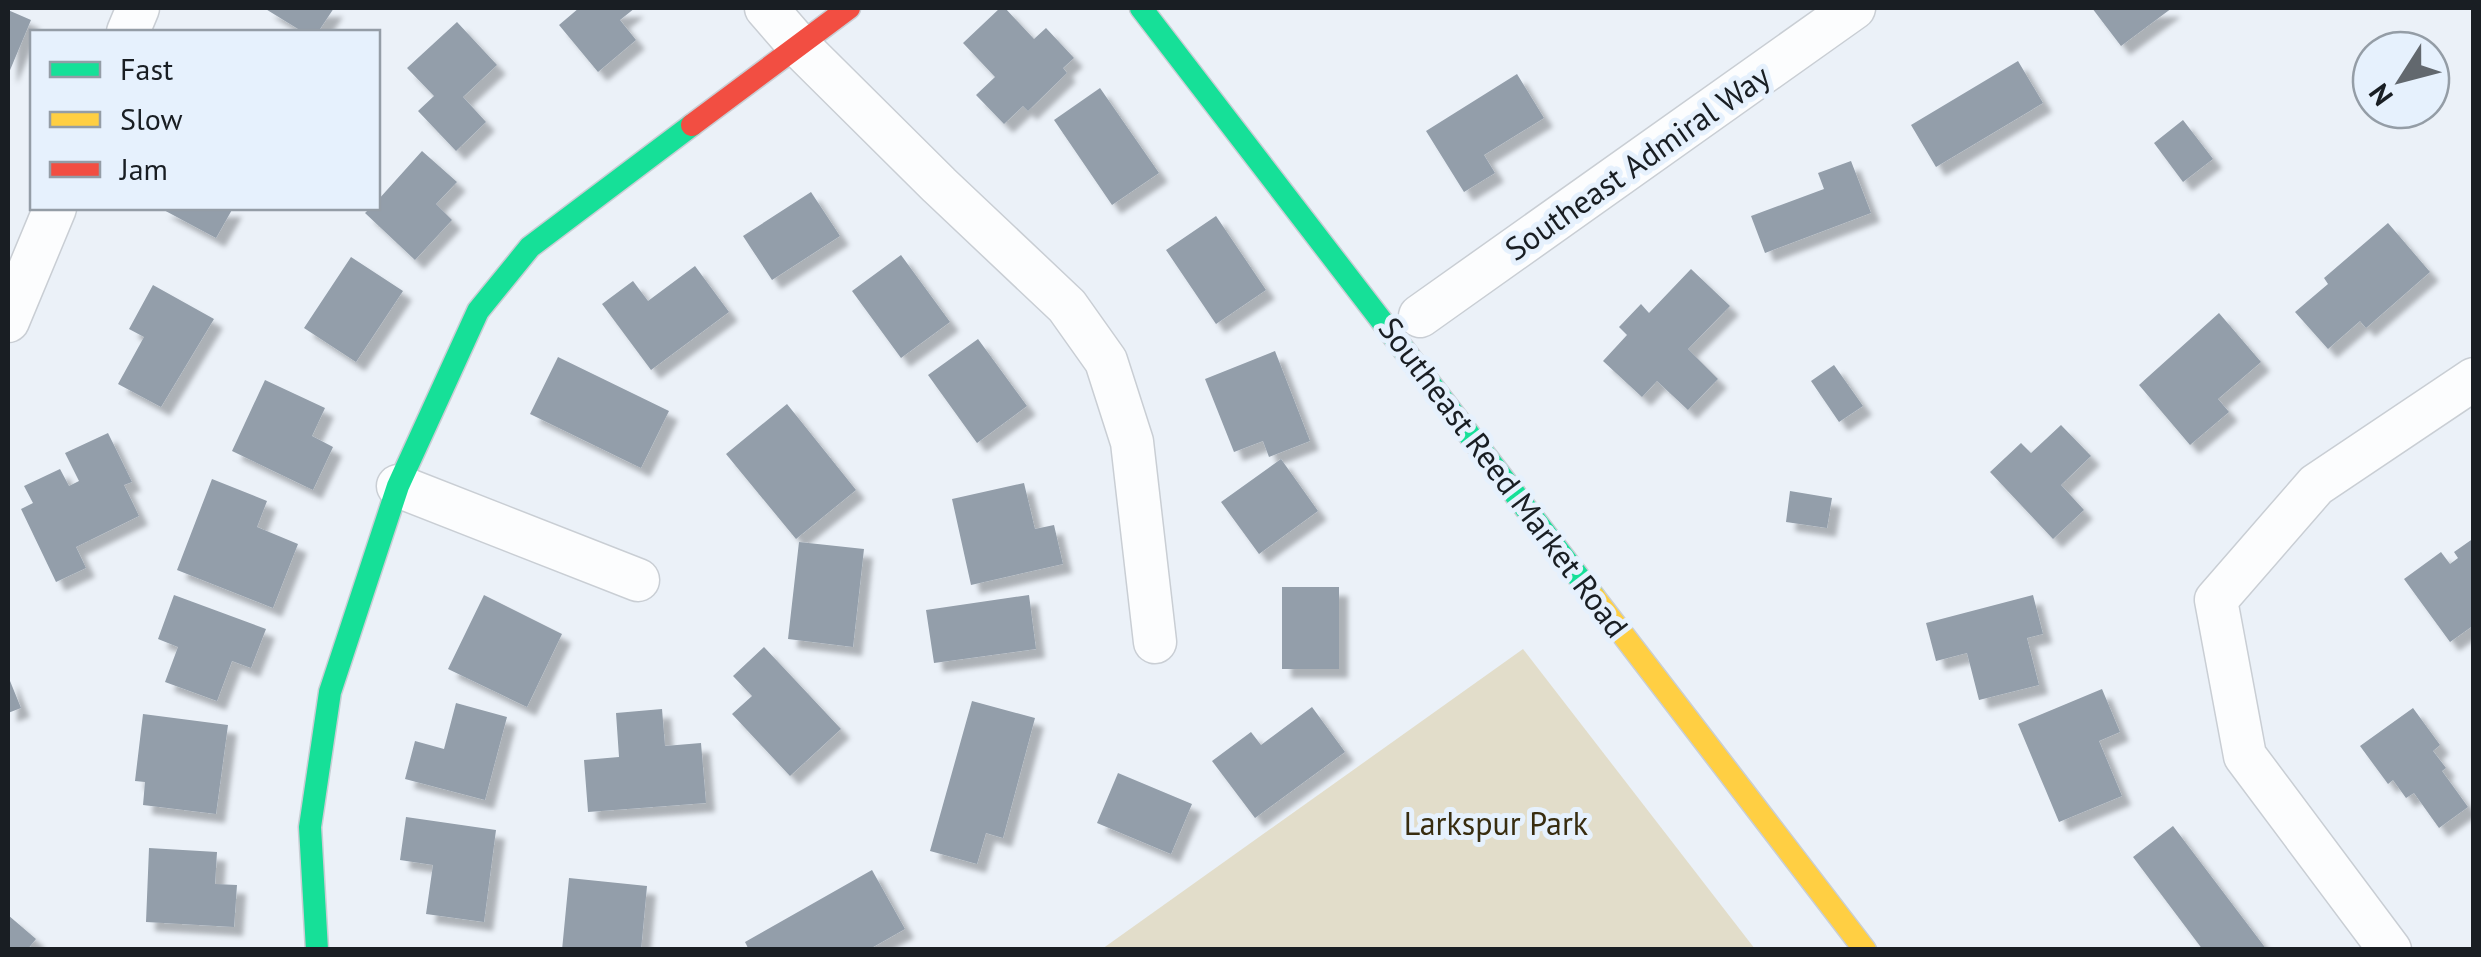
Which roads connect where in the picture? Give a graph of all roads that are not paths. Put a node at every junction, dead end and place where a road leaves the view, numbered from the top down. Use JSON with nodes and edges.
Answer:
{"nodes":[{"id":1,"x":766,"y":8,"type":"edge"},
{"id":2,"x":849,"y":8,"type":"edge"},
{"id":3,"x":1141,"y":8,"type":"edge"},
{"id":4,"x":1854,"y":8,"type":"edge"},
{"id":5,"x":799,"y":46,"type":"junction"},
{"id":6,"x":54,"y":210,"type":"edge"},
{"id":7,"x":1420,"y":316,"type":"dead end"},
{"id":8,"x":8,"y":321,"type":"edge"},
{"id":9,"x":2474,"y":378,"type":"edge"},
{"id":10,"x":398,"y":486,"type":"junction"},
{"id":11,"x":638,"y":580,"type":"dead end"},
{"id":12,"x":1155,"y":642,"type":"dead end"},
{"id":13,"x":317,"y":950,"type":"edge"},
{"id":14,"x":1865,"y":950,"type":"edge"},
{"id":15,"x":2390,"y":950,"type":"edge"}],
"edges":[{"from":1,"to":5,"type":"street"},
{"from":2,"to":5,"type":"main road"},
{"from":3,"to":14,"type":"main road","name":"Southeast Reed Market Road"},
{"from":4,"to":7,"type":"street","name":"Southeast Admiral Way"},
{"from":5,"to":10,"type":"main road"},
{"from":5,"to":12,"type":"street"},
{"from":6,"to":8,"type":"street"},
{"from":9,"to":15,"type":"street"},
{"from":10,"to":11,"type":"street"},
{"from":10,"to":13,"type":"main road"}]}
